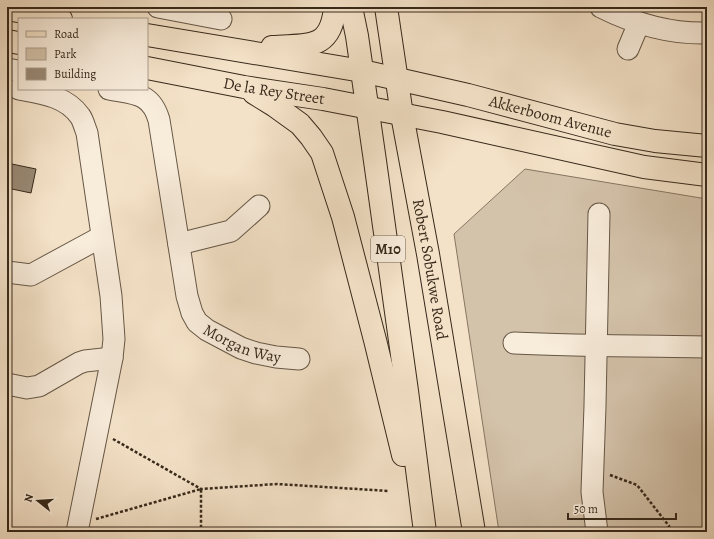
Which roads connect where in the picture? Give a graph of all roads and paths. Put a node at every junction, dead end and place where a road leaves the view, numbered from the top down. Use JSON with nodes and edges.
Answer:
{"nodes":[{"id":1,"x":158,"y":7,"type":"edge"},
{"id":2,"x":335,"y":7,"type":"edge"},
{"id":3,"x":351,"y":7,"type":"edge"},
{"id":4,"x":386,"y":7,"type":"edge"},
{"id":5,"x":601,"y":7,"type":"edge"},
{"id":6,"x":7,"y":9,"type":"edge"},
{"id":7,"x":55,"y":18,"type":"edge"},
{"id":8,"x":221,"y":19,"type":"dead end"},
{"id":9,"x":639,"y":23,"type":"junction"},
{"id":10,"x":707,"y":33,"type":"edge"},
{"id":11,"x":148,"y":35,"type":"edge"},
{"id":12,"x":7,"y":41,"type":"edge"},
{"id":13,"x":18,"y":44,"type":"edge"},
{"id":14,"x":628,"y":49,"type":"dead end"},
{"id":15,"x":247,"y":52,"type":"junction"},
{"id":16,"x":148,"y":68,"type":"edge"},
{"id":17,"x":7,"y":69,"type":"edge"},
{"id":18,"x":18,"y":71,"type":"edge"},
{"id":19,"x":362,"y":71,"type":"junction"},
{"id":20,"x":396,"y":78,"type":"junction"},
{"id":21,"x":7,"y":86,"type":"edge"},
{"id":22,"x":244,"y":87,"type":"junction"},
{"id":23,"x":18,"y":89,"type":"edge"},
{"id":24,"x":24,"y":90,"type":"edge"},
{"id":25,"x":114,"y":90,"type":"edge"},
{"id":26,"x":367,"y":108,"type":"junction"},
{"id":27,"x":402,"y":115,"type":"junction"},
{"id":28,"x":707,"y":146,"type":"edge"},
{"id":29,"x":707,"y":175,"type":"edge"},
{"id":30,"x":259,"y":206,"type":"dead end"},
{"id":31,"x":599,"y":214,"type":"dead end"},
{"id":32,"x":102,"y":237,"type":"junction"},
{"id":33,"x":179,"y":244,"type":"junction"},
{"id":34,"x":7,"y":272,"type":"edge"},
{"id":35,"x":514,"y":343,"type":"dead end"},
{"id":36,"x":596,"y":345,"type":"junction"},
{"id":37,"x":707,"y":347,"type":"edge"},
{"id":38,"x":112,"y":358,"type":"junction"},
{"id":39,"x":299,"y":358,"type":"dead end"},
{"id":40,"x":7,"y":384,"type":"edge"},
{"id":41,"x":98,"y":430,"type":"junction"},
{"id":42,"x":593,"y":468,"type":"junction"},
{"id":43,"x":201,"y":489,"type":"junction"},
{"id":44,"x":389,"y":491,"type":"dead end"},
{"id":45,"x":669,"y":526,"type":"junction"},
{"id":46,"x":77,"y":528,"type":"edge"},
{"id":47,"x":201,"y":532,"type":"edge"},
{"id":48,"x":423,"y":532,"type":"edge"},
{"id":49,"x":474,"y":532,"type":"edge"},
{"id":50,"x":597,"y":532,"type":"edge"},
{"id":51,"x":665,"y":532,"type":"edge"},
{"id":52,"x":670,"y":532,"type":"edge"}],
"edges":[{"from":1,"to":8,"type":"street"},
{"from":2,"to":15,"type":"main road"},
{"from":3,"to":19,"type":"main road","number":"M10"},
{"from":4,"to":20,"type":"main road","name":"Robert Sobukwe Road","number":"M10"},
{"from":5,"to":9,"type":"street"},
{"from":6,"to":7,"type":"main road"},
{"from":9,"to":10,"type":"street"},
{"from":9,"to":14,"type":"street"},
{"from":11,"to":15,"type":"main road","name":"De la Rey Street"},
{"from":12,"to":13,"type":"main road"},
{"from":15,"to":19,"type":"main road","name":"De la Rey Street"},
{"from":16,"to":22,"type":"main road","name":"De la Rey Street"},
{"from":17,"to":18,"type":"street"},
{"from":19,"to":20,"type":"main road","name":"De la Rey Street"},
{"from":19,"to":26,"type":"main road","number":"M10"},
{"from":20,"to":27,"type":"main road","name":"Robert Sobukwe Road","number":"M10"},
{"from":20,"to":28,"type":"main road","name":"Akkerboom Avenue"},
{"from":21,"to":23,"type":"street"},
{"from":22,"to":26,"type":"main road","name":"De la Rey Street"},
{"from":22,"to":48,"type":"main road"},
{"from":24,"to":32,"type":"street"},
{"from":25,"to":33,"type":"street","name":"Morgan Way"},
{"from":26,"to":27,"type":"main road","name":"De la Rey Street"},
{"from":26,"to":48,"type":"main road","number":"M10"},
{"from":27,"to":29,"type":"main road","name":"Akkerboom Avenue"},
{"from":27,"to":49,"type":"main road","name":"Robert Sobukwe Road","number":"M10"},
{"from":30,"to":33,"type":"street"},
{"from":31,"to":36,"type":"street"},
{"from":32,"to":34,"type":"street"},
{"from":32,"to":38,"type":"street"},
{"from":33,"to":39,"type":"street","name":"Morgan Way"},
{"from":35,"to":36,"type":"street"},
{"from":36,"to":37,"type":"street"},
{"from":36,"to":42,"type":"street"},
{"from":38,"to":40,"type":"street"},
{"from":38,"to":41,"type":"street"},
{"from":41,"to":43,"type":"path"},
{"from":41,"to":46,"type":"street"},
{"from":42,"to":45,"type":"path"},
{"from":42,"to":50,"type":"street"},
{"from":43,"to":44,"type":"path"},
{"from":43,"to":46,"type":"path"},
{"from":43,"to":47,"type":"path"},
{"from":45,"to":51,"type":"path"},
{"from":45,"to":52,"type":"path"}]}
